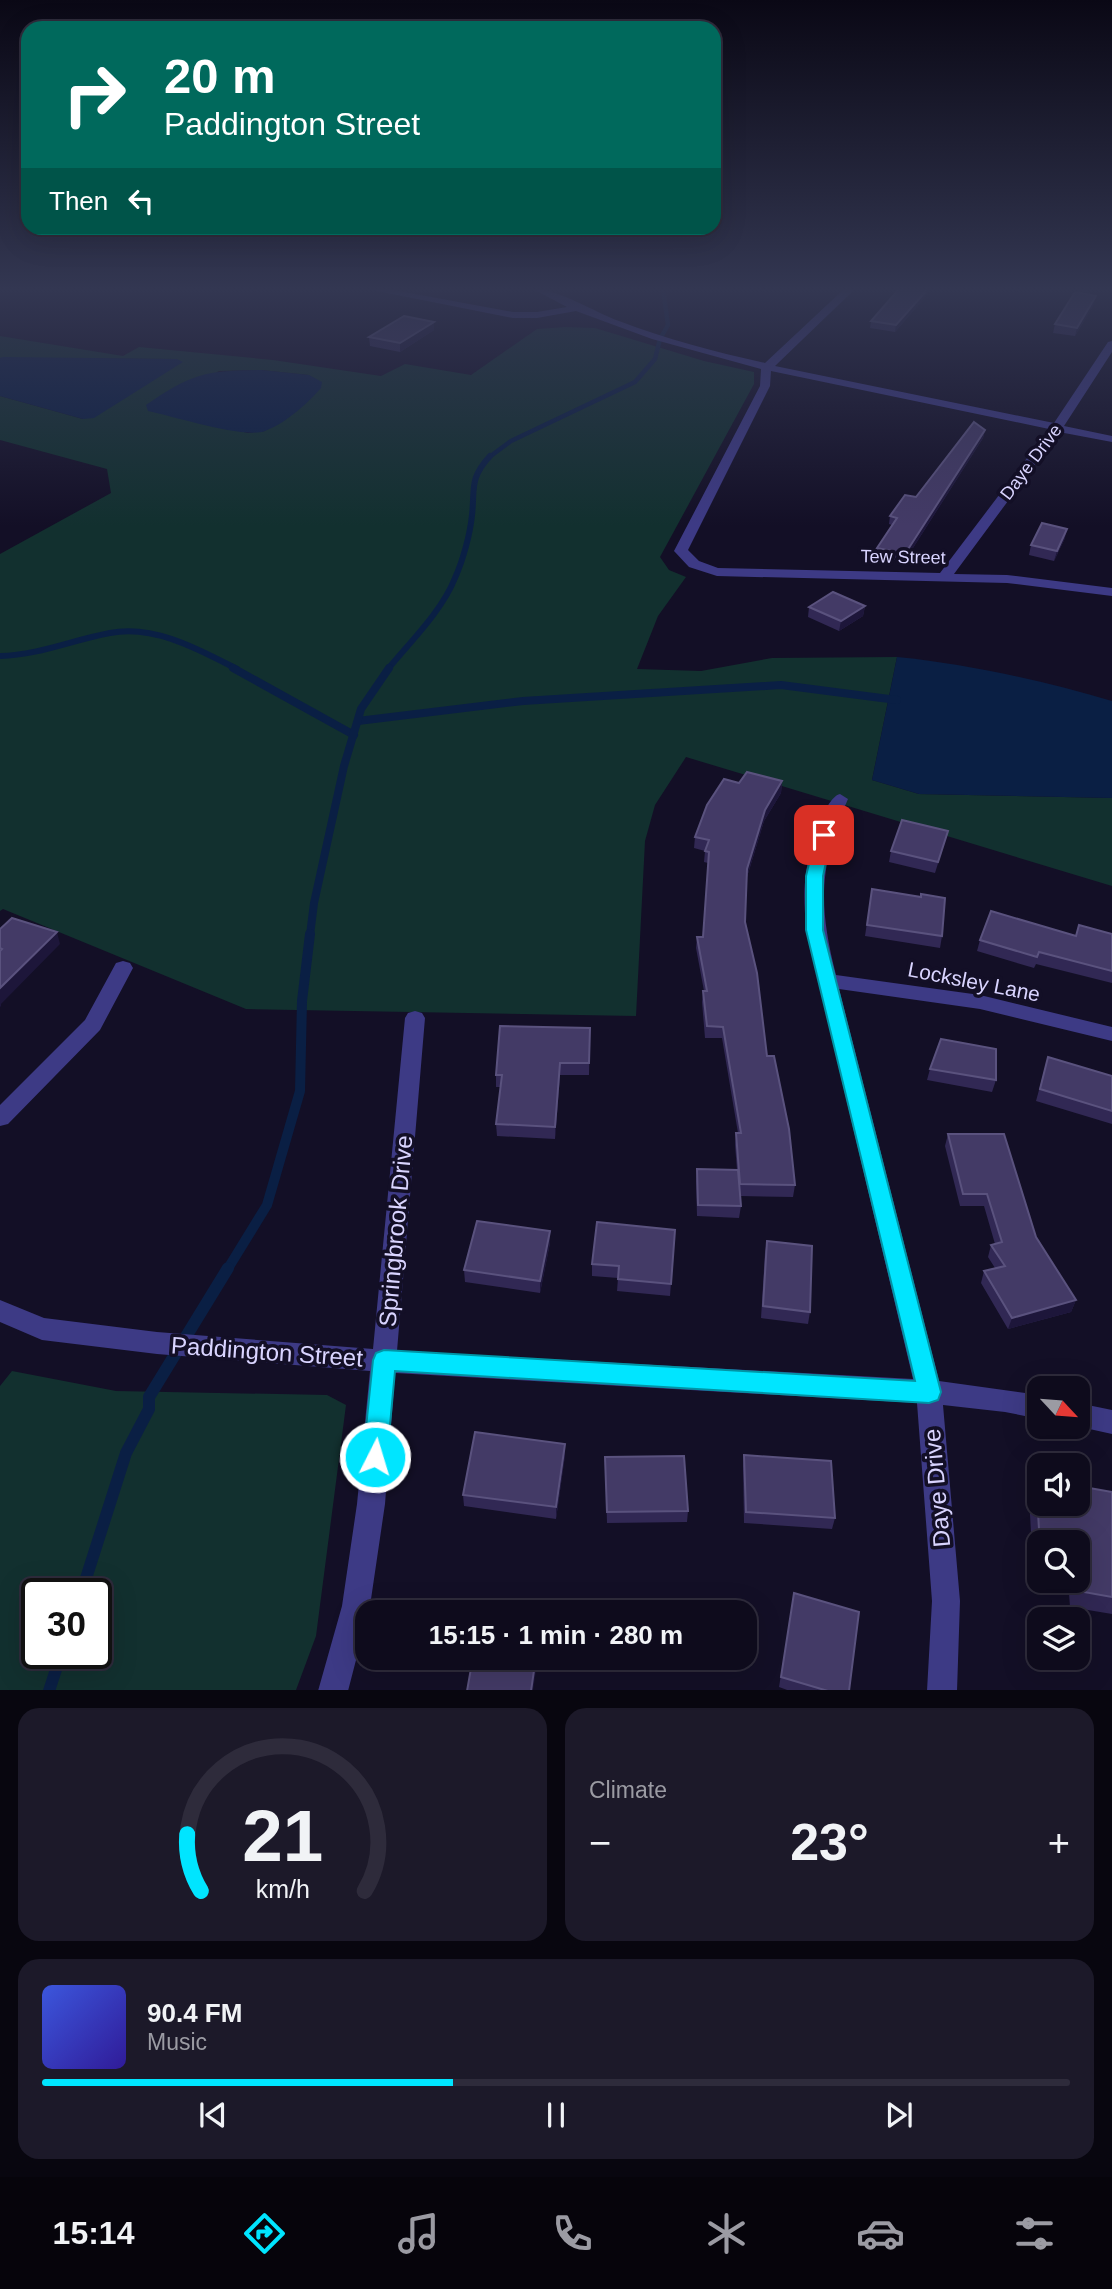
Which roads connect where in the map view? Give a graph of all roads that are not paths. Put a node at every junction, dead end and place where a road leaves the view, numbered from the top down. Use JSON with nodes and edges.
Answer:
{"nodes":[{"id":1,"x":766,"y":368,"type":"joint"},
{"id":2,"x":1096,"y":368,"type":"edge"},
{"id":3,"x":1057,"y":428,"type":"junction"},
{"id":4,"x":1112,"y":439,"type":"edge"},
{"id":5,"x":945,"y":576,"type":"junction"},
{"id":6,"x":1112,"y":592,"type":"edge"},
{"id":7,"x":840,"y":799,"type":"dead end"},
{"id":8,"x":123,"y":968,"type":"dead end"},
{"id":9,"x":826,"y":980,"type":"junction"},
{"id":10,"x":415,"y":1018,"type":"dead end"},
{"id":11,"x":1112,"y":1034,"type":"edge"},
{"id":12,"x":0,"y":1118,"type":"edge"},
{"id":13,"x":0,"y":1311,"type":"edge"},
{"id":14,"x":384,"y":1360,"type":"junction"},
{"id":15,"x":929,"y":1392,"type":"junction"},
{"id":16,"x":1027,"y":1404,"type":"edge"},
{"id":17,"x":1090,"y":1417,"type":"edge"},
{"id":18,"x":1112,"y":1422,"type":"edge"},
{"id":19,"x":333,"y":1690,"type":"edge"},
{"id":20,"x":942,"y":1690,"type":"edge"}],
"edges":[{"from":1,"to":3,"type":"street"},
{"from":1,"to":5,"type":"street","name":"Tew Street"},
{"from":2,"to":3,"type":"street","name":"Daye Drive"},
{"from":3,"to":4,"type":"street"},
{"from":3,"to":5,"type":"street","name":"Daye Drive"},
{"from":5,"to":6,"type":"street","name":"Tew Street"},
{"from":7,"to":9,"type":"street","name":"Daye Drive"},
{"from":8,"to":12,"type":"street"},
{"from":9,"to":11,"type":"street","name":"Locksley Lane"},
{"from":9,"to":15,"type":"street","name":"Daye Drive"},
{"from":10,"to":14,"type":"street","name":"Springbrook Drive"},
{"from":13,"to":14,"type":"street","name":"Paddington Street"},
{"from":14,"to":15,"type":"street","name":"Paddington Street"},
{"from":14,"to":19,"type":"street","name":"Springbrook Drive"},
{"from":15,"to":16,"type":"street","name":"Paddington Street"},
{"from":15,"to":20,"type":"street","name":"Daye Drive"},
{"from":17,"to":18,"type":"street"}]}
